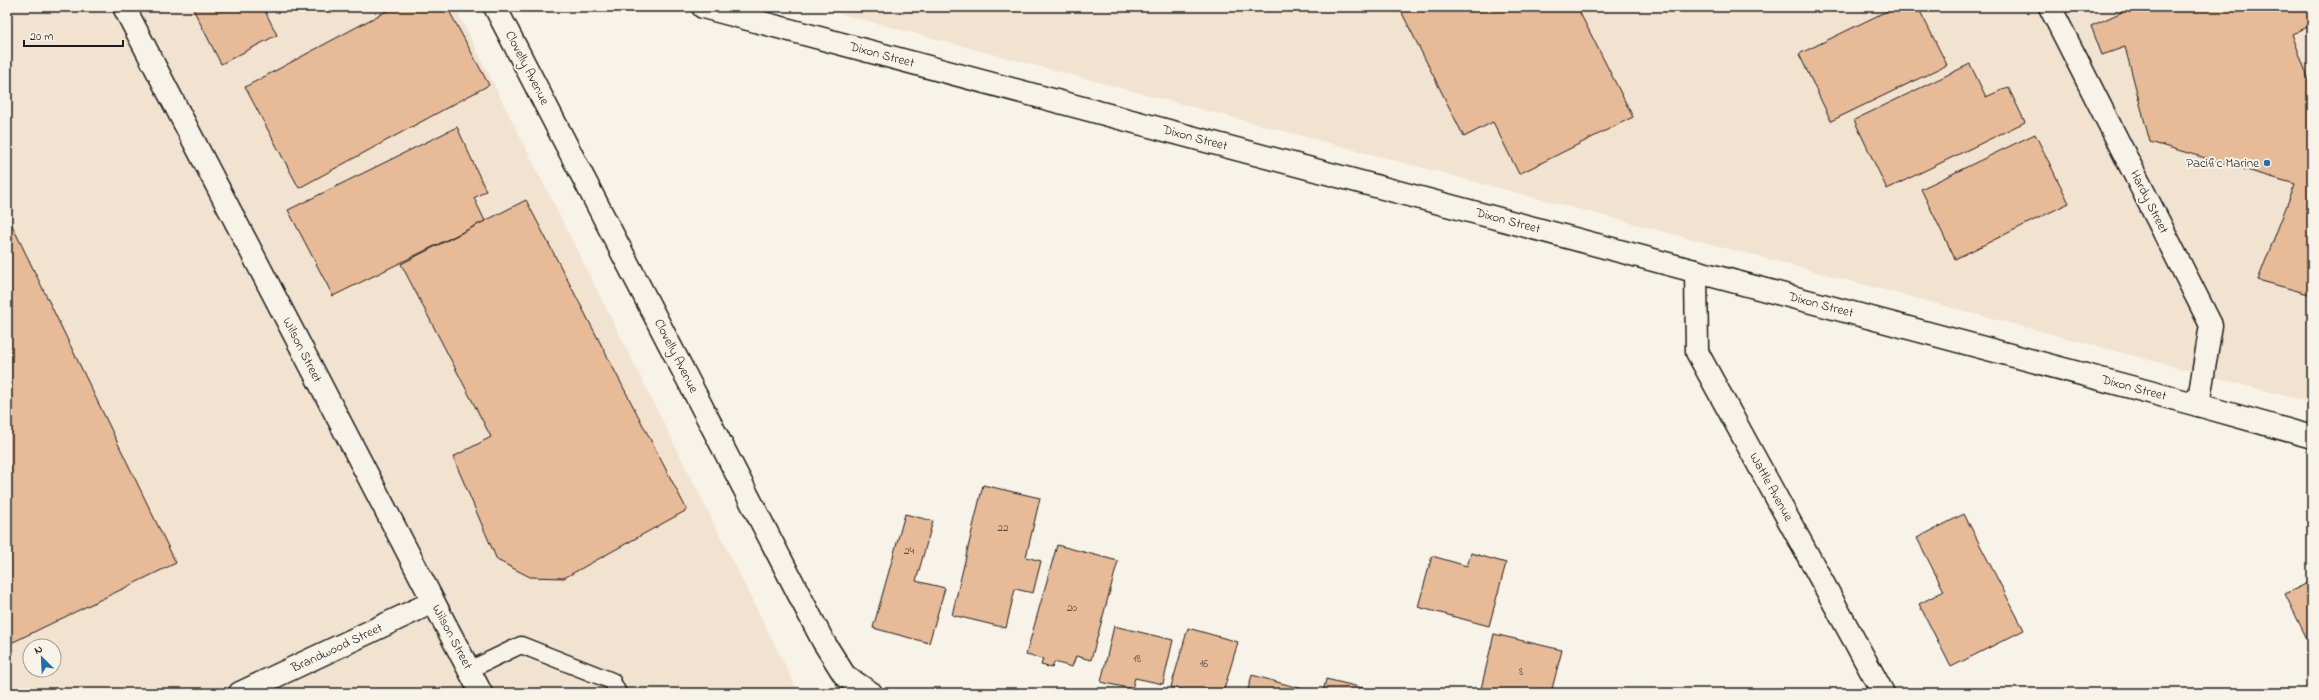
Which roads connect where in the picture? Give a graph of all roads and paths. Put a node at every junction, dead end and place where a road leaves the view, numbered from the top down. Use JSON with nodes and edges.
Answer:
{"nodes":[{"id":1,"x":124,"y":7,"type":"edge"},
{"id":2,"x":495,"y":7,"type":"edge"},
{"id":3,"x":703,"y":7,"type":"edge"},
{"id":4,"x":2050,"y":7,"type":"edge"},
{"id":5,"x":1696,"y":271,"type":"junction"},
{"id":6,"x":2198,"y":405,"type":"junction"},
{"id":7,"x":2312,"y":437,"type":"edge"},
{"id":8,"x":433,"y":602,"type":"junction"},
{"id":9,"x":469,"y":670,"type":"junction"},
{"id":10,"x":240,"y":693,"type":"edge"},
{"id":11,"x":482,"y":693,"type":"edge"},
{"id":12,"x":618,"y":693,"type":"edge"},
{"id":13,"x":871,"y":693,"type":"edge"},
{"id":14,"x":1883,"y":693,"type":"edge"}],
"edges":[{"from":1,"to":8,"type":"street","name":"Wilson Street"},
{"from":2,"to":13,"type":"street","name":"Clovelly Avenue"},
{"from":3,"to":5,"type":"street","name":"Dixon Street"},
{"from":4,"to":6,"type":"street","name":"Hardy Street"},
{"from":5,"to":6,"type":"street","name":"Dixon Street"},
{"from":5,"to":14,"type":"street","name":"Wattle Avenue"},
{"from":6,"to":7,"type":"street","name":"Dixon Street"},
{"from":8,"to":9,"type":"street","name":"Wilson Street"},
{"from":8,"to":10,"type":"street","name":"Brandwood Street"},
{"from":9,"to":11,"type":"street","name":"Wilson Street"},
{"from":9,"to":12,"type":"lane"}]}
